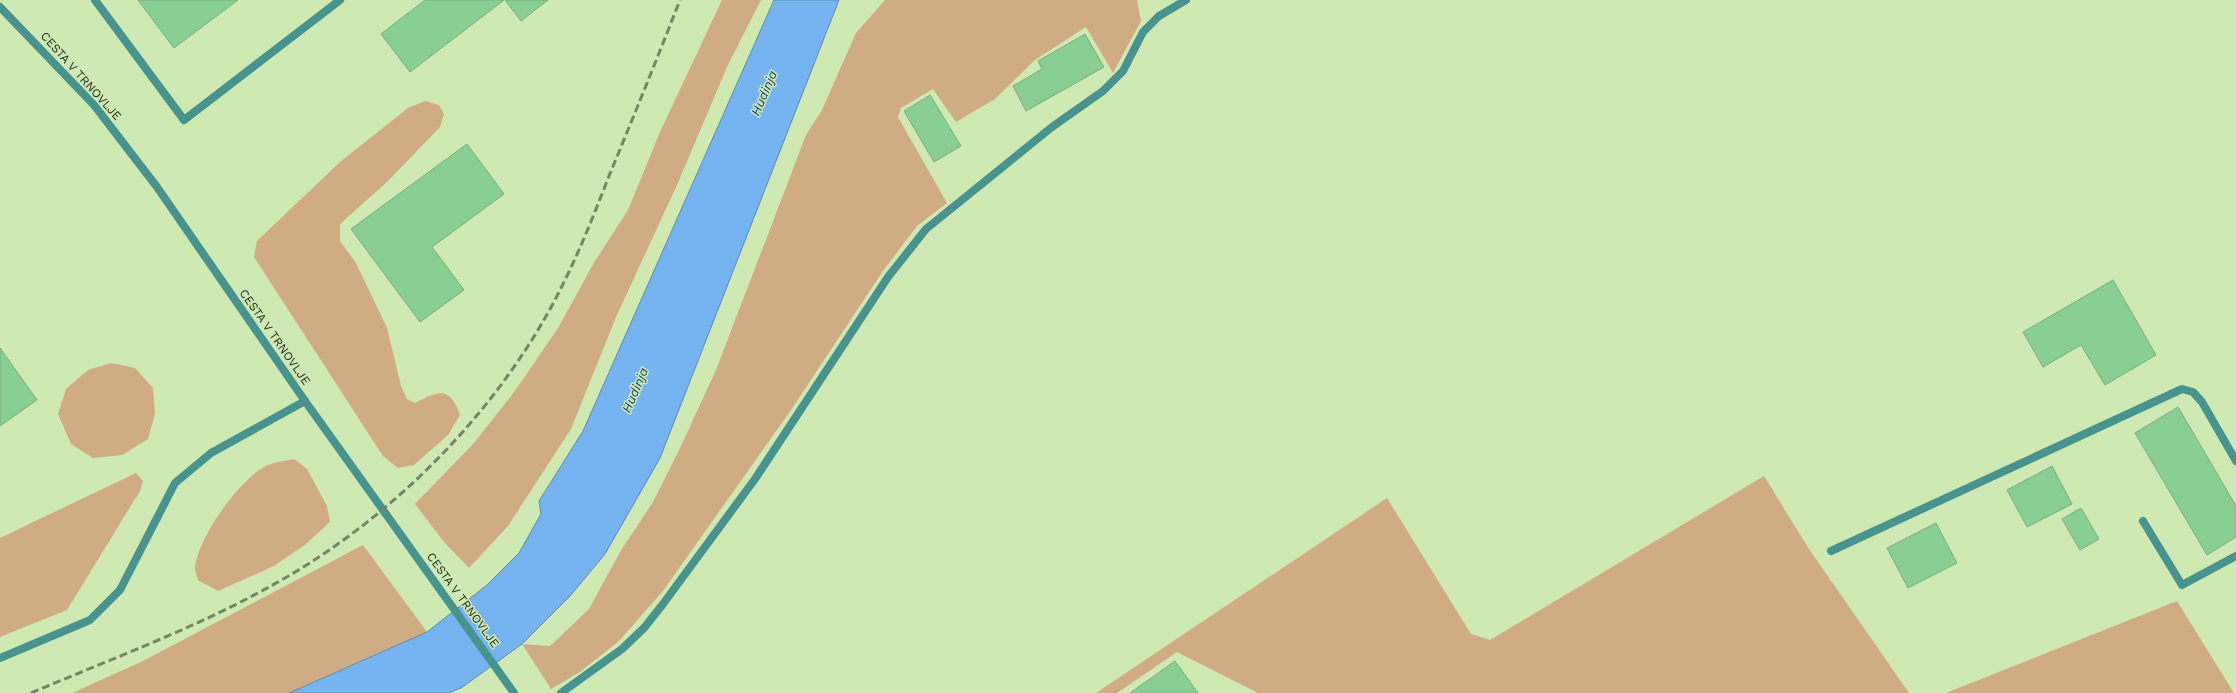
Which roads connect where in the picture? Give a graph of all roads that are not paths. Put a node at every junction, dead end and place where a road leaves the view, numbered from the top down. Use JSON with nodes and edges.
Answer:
{"nodes":[{"id":1,"x":95,"y":0,"type":"edge"},
{"id":2,"x":340,"y":0,"type":"edge"},
{"id":3,"x":1186,"y":0,"type":"edge"},
{"id":4,"x":0,"y":7,"type":"edge"},
{"id":5,"x":305,"y":401,"type":"junction"},
{"id":6,"x":2236,"y":461,"type":"edge"},
{"id":7,"x":2143,"y":521,"type":"dead end"},
{"id":8,"x":1831,"y":551,"type":"dead end"},
{"id":9,"x":2236,"y":556,"type":"edge"},
{"id":10,"x":0,"y":658,"type":"edge"},
{"id":11,"x":514,"y":693,"type":"edge"},
{"id":12,"x":561,"y":693,"type":"edge"}],
"edges":[{"from":1,"to":2,"type":"street"},
{"from":3,"to":12,"type":"street"},
{"from":4,"to":5,"type":"street","name":"CESTA V TRNOVLJE"},
{"from":5,"to":10,"type":"street"},
{"from":5,"to":11,"type":"street","name":"CESTA V TRNOVLJE"},
{"from":6,"to":8,"type":"street"},
{"from":7,"to":9,"type":"street"}]}
